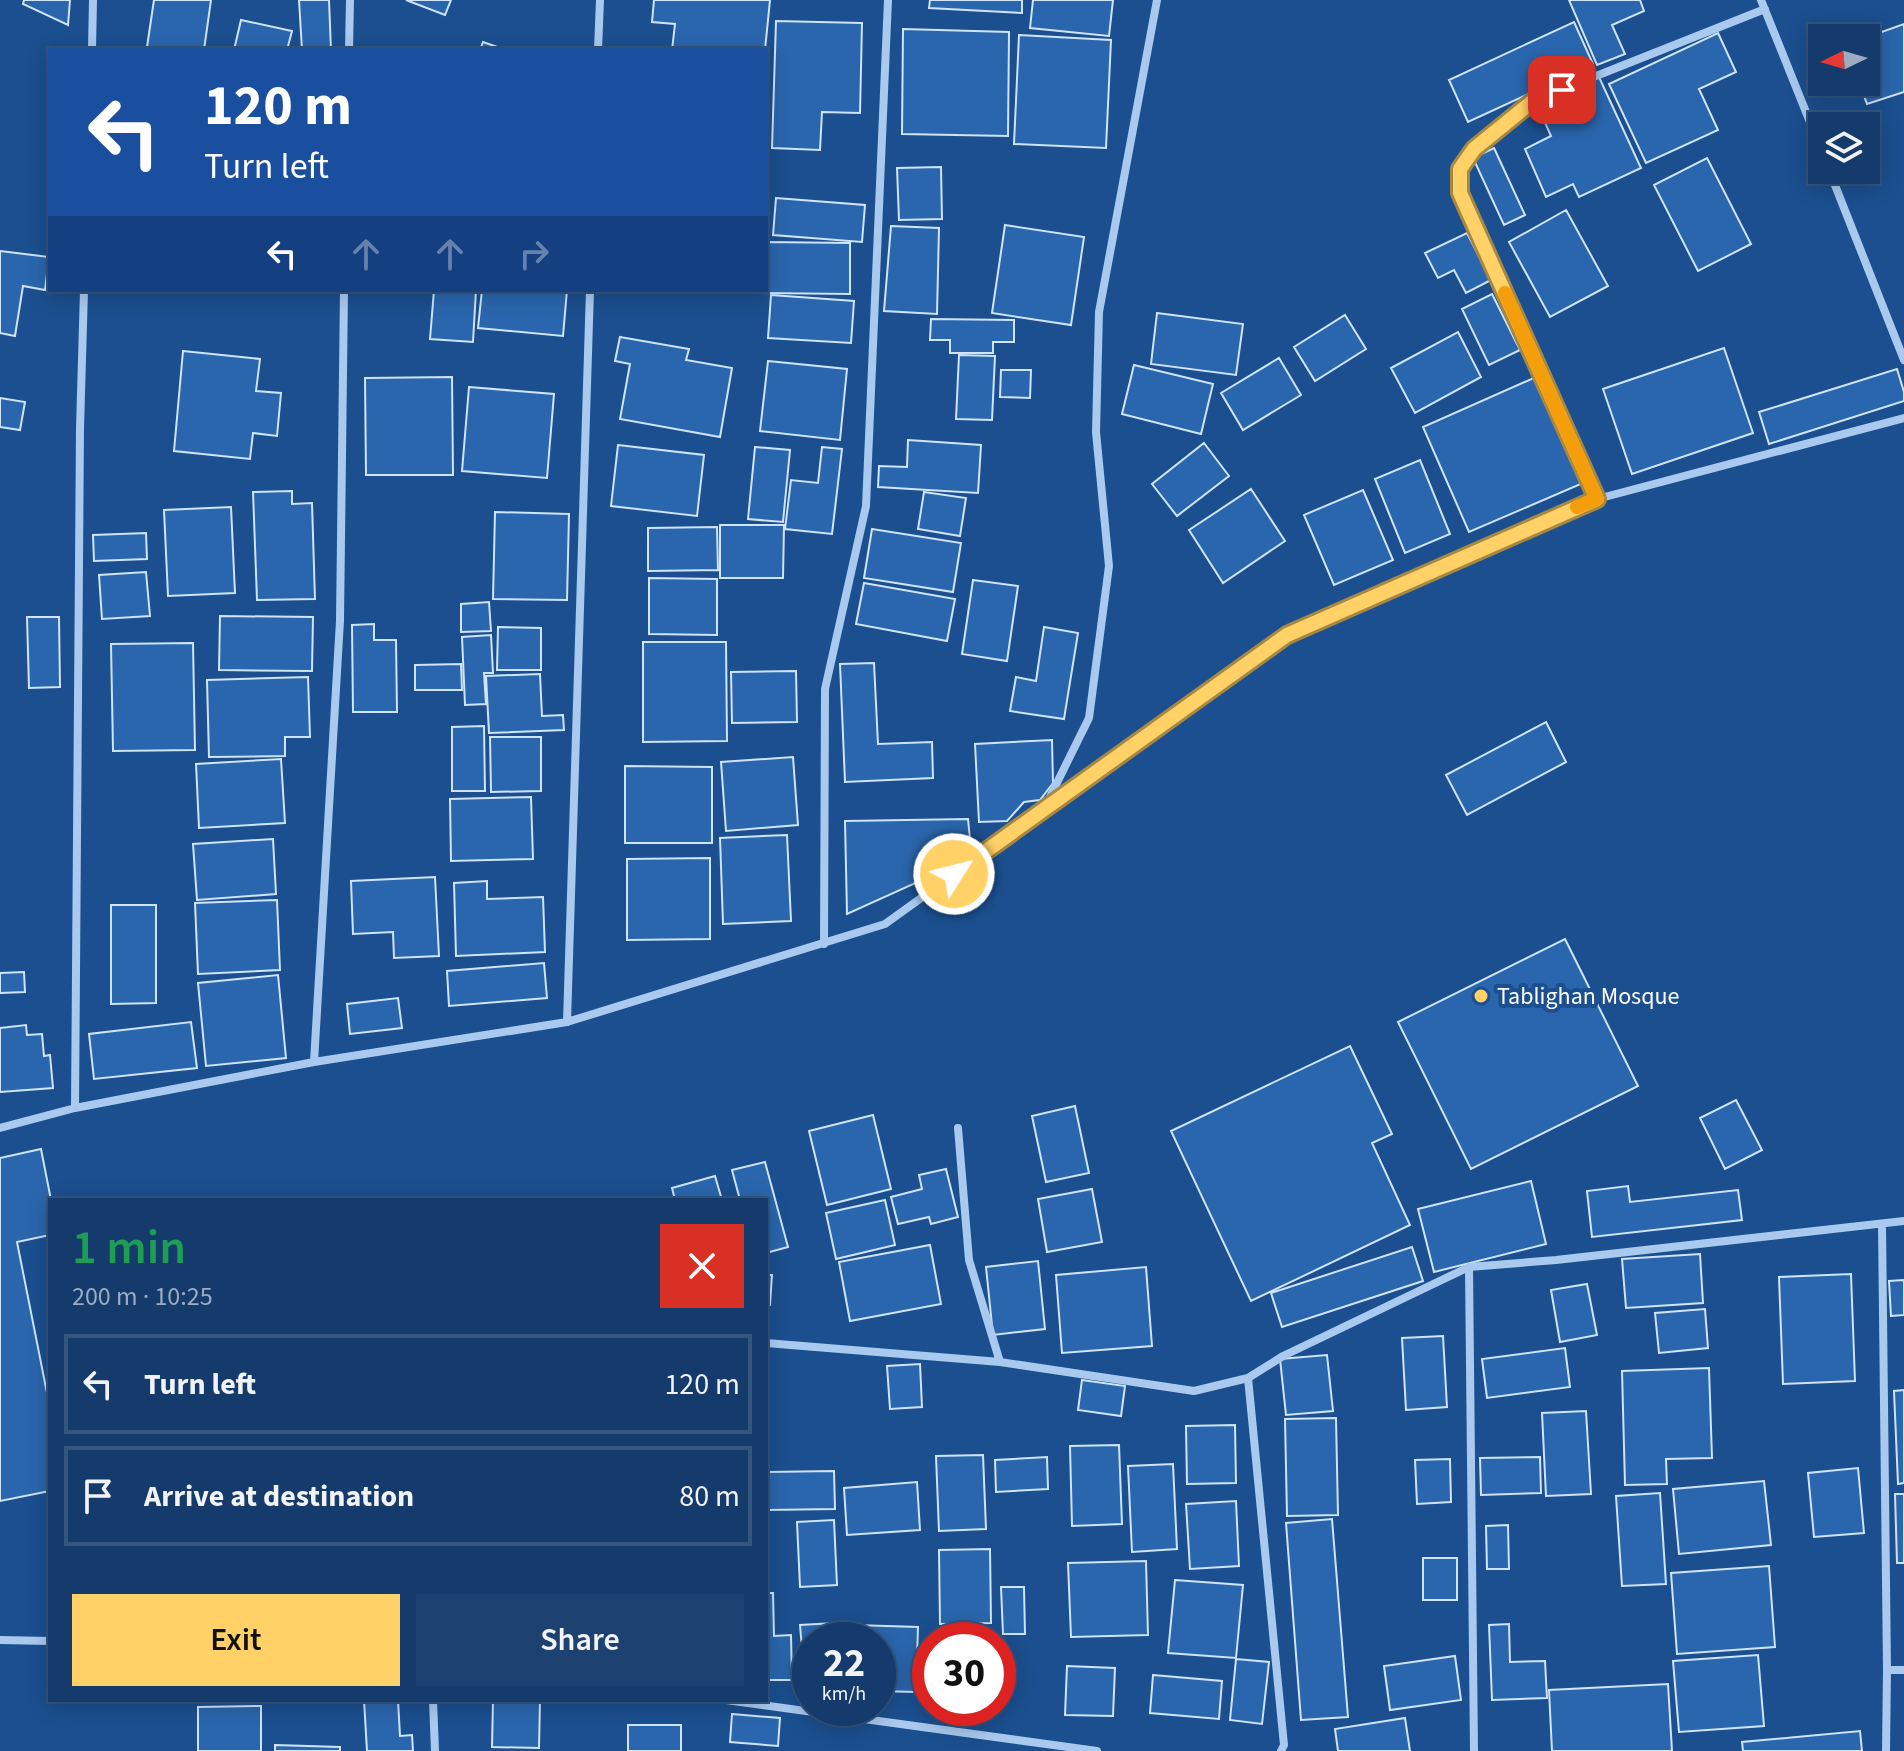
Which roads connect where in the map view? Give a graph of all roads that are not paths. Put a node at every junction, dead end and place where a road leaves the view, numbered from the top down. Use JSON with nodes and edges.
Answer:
{"nodes":[{"id":1,"x":93,"y":0,"type":"edge"},
{"id":2,"x":350,"y":0,"type":"edge"},
{"id":3,"x":600,"y":0,"type":"edge"},
{"id":4,"x":888,"y":0,"type":"edge"},
{"id":5,"x":1157,"y":0,"type":"edge"},
{"id":6,"x":1763,"y":5,"type":"edge"},
{"id":7,"x":92,"y":48,"type":"edge"},
{"id":8,"x":349,"y":48,"type":"edge"},
{"id":9,"x":598,"y":48,"type":"edge"},
{"id":10,"x":1808,"y":117,"type":"edge"},
{"id":11,"x":1835,"y":184,"type":"edge"},
{"id":12,"x":84,"y":292,"type":"edge"},
{"id":13,"x":344,"y":292,"type":"edge"},
{"id":14,"x":590,"y":292,"type":"edge"},
{"id":15,"x":1904,"y":360,"type":"edge"},
{"id":16,"x":1904,"y":418,"type":"edge"},
{"id":17,"x":1597,"y":499,"type":"junction"},
{"id":18,"x":1045,"y":808,"type":"junction"},
{"id":19,"x":824,"y":944,"type":"junction"},
{"id":20,"x":567,"y":1022,"type":"junction"},
{"id":21,"x":314,"y":1062,"type":"junction"},
{"id":22,"x":75,"y":1108,"type":"junction"},
{"id":23,"x":0,"y":1128,"type":"edge"},
{"id":24,"x":958,"y":1128,"type":"dead end"},
{"id":25,"x":1904,"y":1221,"type":"edge"},
{"id":26,"x":1882,"y":1225,"type":"junction"},
{"id":27,"x":1469,"y":1267,"type":"junction"},
{"id":28,"x":768,"y":1343,"type":"edge"},
{"id":29,"x":1000,"y":1362,"type":"junction"},
{"id":30,"x":1248,"y":1378,"type":"junction"},
{"id":31,"x":0,"y":1640,"type":"edge"},
{"id":32,"x":48,"y":1641,"type":"edge"},
{"id":33,"x":1887,"y":1670,"type":"junction"},
{"id":34,"x":1904,"y":1670,"type":"edge"},
{"id":35,"x":433,"y":1702,"type":"edge"},
{"id":36,"x":741,"y":1702,"type":"edge"},
{"id":37,"x":435,"y":1751,"type":"edge"},
{"id":38,"x":1097,"y":1751,"type":"edge"},
{"id":39,"x":1281,"y":1751,"type":"edge"},
{"id":40,"x":1474,"y":1751,"type":"edge"},
{"id":41,"x":1886,"y":1751,"type":"edge"}],
"edges":[{"from":1,"to":7,"type":"street"},
{"from":2,"to":8,"type":"street"},
{"from":3,"to":9,"type":"street"},
{"from":4,"to":19,"type":"street"},
{"from":5,"to":18,"type":"street"},
{"from":6,"to":10,"type":"street"},
{"from":6,"to":17,"type":"street"},
{"from":11,"to":15,"type":"street"},
{"from":12,"to":22,"type":"street"},
{"from":13,"to":21,"type":"street"},
{"from":14,"to":20,"type":"street"},
{"from":16,"to":17,"type":"street"},
{"from":17,"to":18,"type":"street"},
{"from":18,"to":19,"type":"street"},
{"from":19,"to":20,"type":"street"},
{"from":20,"to":21,"type":"street"},
{"from":21,"to":22,"type":"street"},
{"from":22,"to":23,"type":"street"},
{"from":24,"to":29,"type":"street"},
{"from":25,"to":26,"type":"street"},
{"from":26,"to":27,"type":"street"},
{"from":26,"to":33,"type":"street"},
{"from":27,"to":30,"type":"street"},
{"from":27,"to":40,"type":"street"},
{"from":28,"to":29,"type":"street"},
{"from":29,"to":30,"type":"street"},
{"from":30,"to":39,"type":"street"},
{"from":31,"to":32,"type":"street"},
{"from":33,"to":34,"type":"street"},
{"from":33,"to":41,"type":"street"},
{"from":35,"to":37,"type":"street"},
{"from":36,"to":38,"type":"street"}]}
